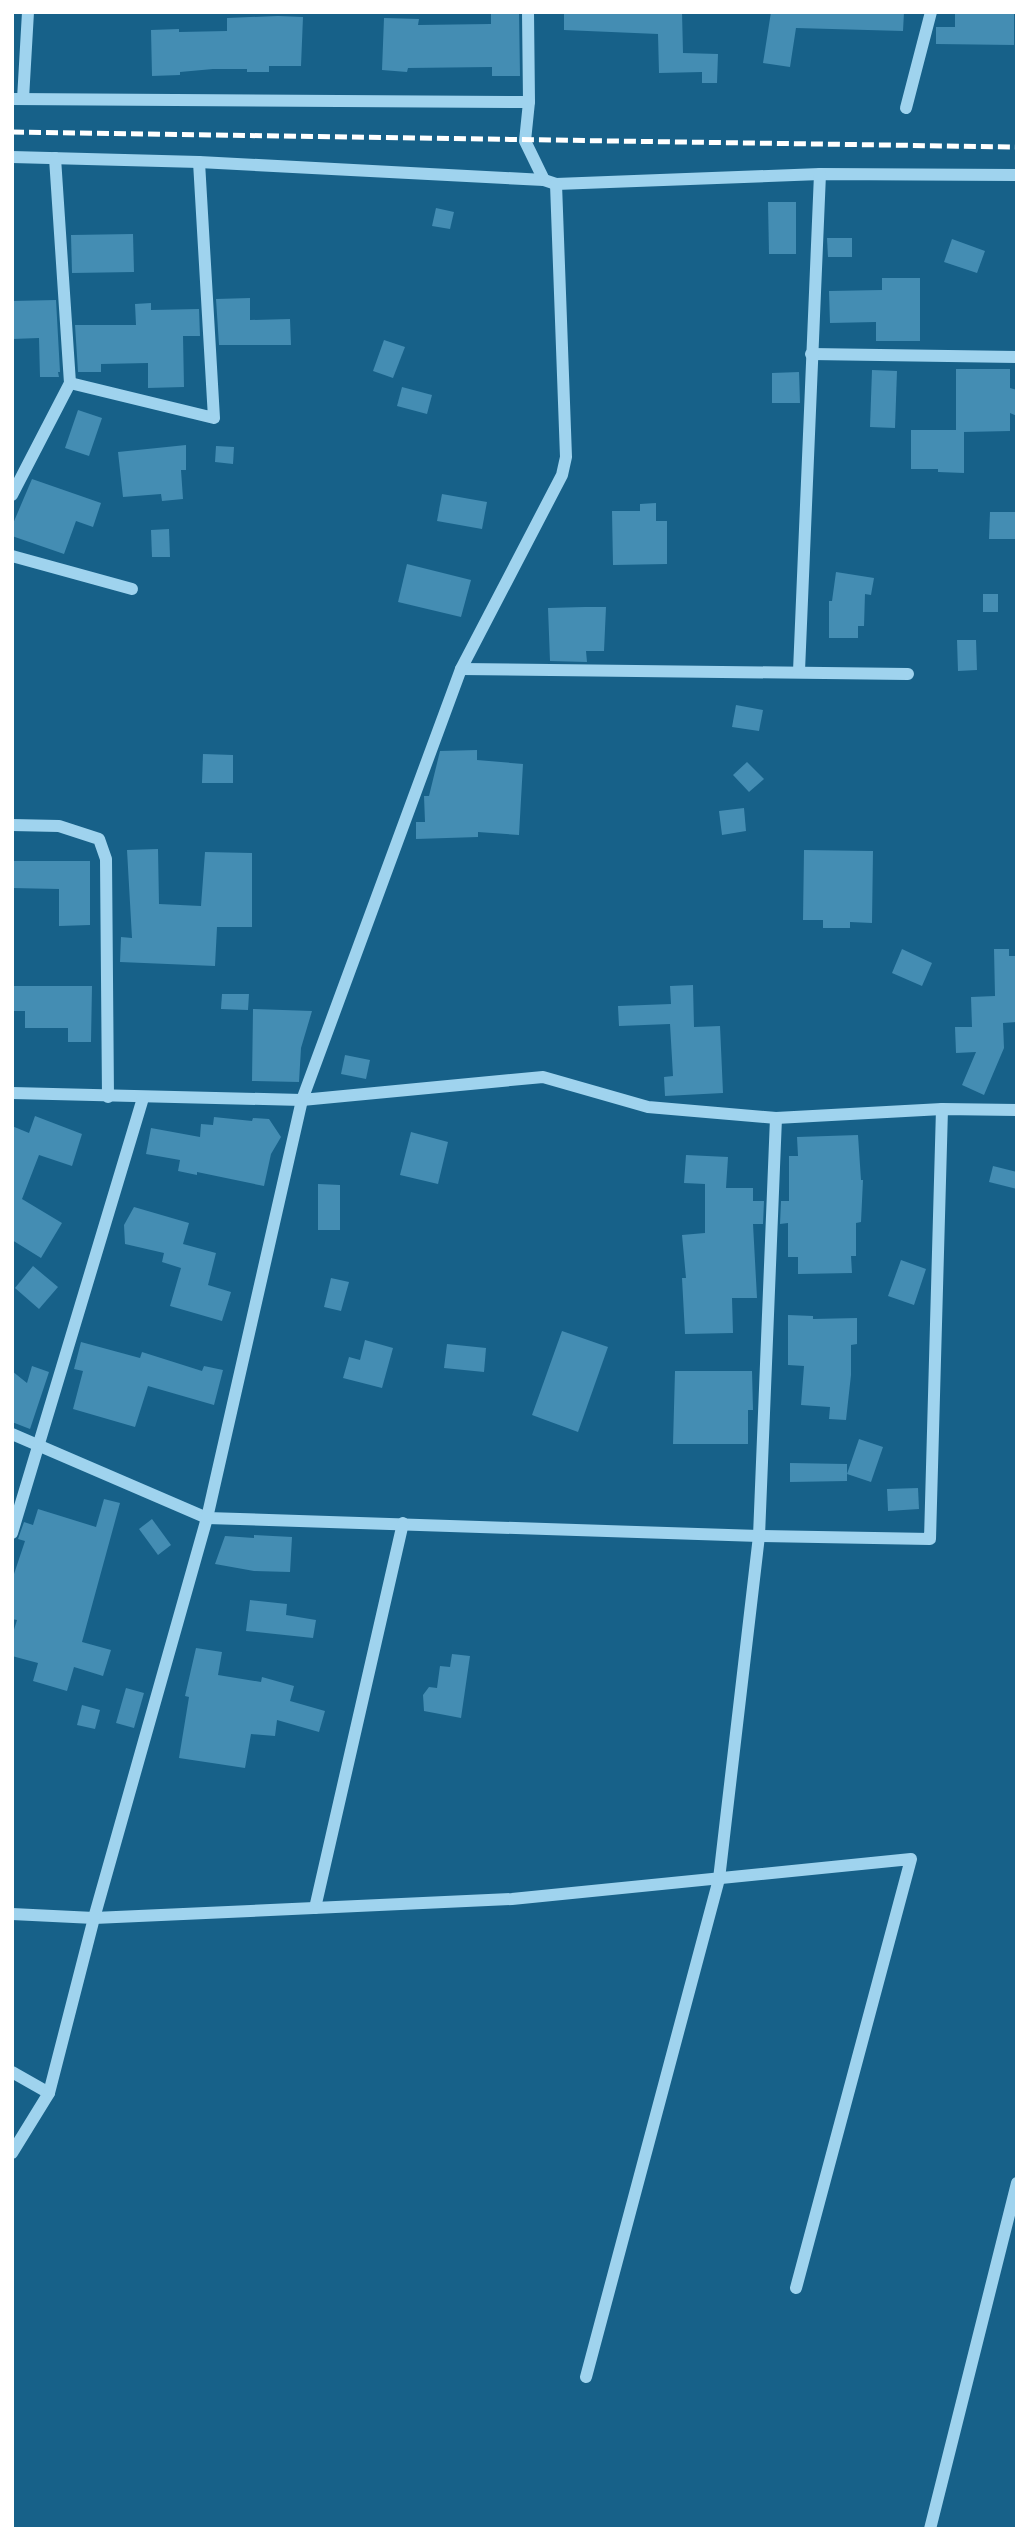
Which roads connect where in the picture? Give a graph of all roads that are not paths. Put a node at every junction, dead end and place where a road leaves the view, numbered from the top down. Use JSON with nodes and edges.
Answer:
{"nodes":[{"id":1,"x":27,"y":12,"type":"edge"},
{"id":2,"x":528,"y":12,"type":"edge"},
{"id":3,"x":931,"y":12,"type":"edge"},
{"id":4,"x":18,"y":99,"type":"edge"},
{"id":5,"x":529,"y":102,"type":"junction"},
{"id":6,"x":906,"y":108,"type":"dead end"},
{"id":7,"x":12,"y":157,"type":"edge"},
{"id":8,"x":55,"y":158,"type":"junction"},
{"id":9,"x":199,"y":162,"type":"junction"},
{"id":10,"x":820,"y":174,"type":"junction"},
{"id":11,"x":1017,"y":175,"type":"edge"},
{"id":12,"x":550,"y":182,"type":"junction"},
{"id":13,"x":811,"y":354,"type":"junction"},
{"id":14,"x":1017,"y":357,"type":"edge"},
{"id":15,"x":69,"y":383,"type":"junction"},
{"id":16,"x":12,"y":495,"type":"edge"},
{"id":17,"x":12,"y":556,"type":"edge"},
{"id":18,"x":132,"y":589,"type":"dead end"},
{"id":19,"x":461,"y":669,"type":"junction"},
{"id":20,"x":799,"y":671,"type":"junction"},
{"id":21,"x":908,"y":674,"type":"dead end"},
{"id":22,"x":12,"y":825,"type":"edge"},
{"id":23,"x":12,"y":1094,"type":"edge"},
{"id":24,"x":108,"y":1097,"type":"junction"},
{"id":25,"x":144,"y":1098,"type":"junction"},
{"id":26,"x":302,"y":1100,"type":"junction"},
{"id":27,"x":942,"y":1109,"type":"junction"},
{"id":28,"x":1017,"y":1110,"type":"edge"},
{"id":29,"x":776,"y":1118,"type":"junction"},
{"id":30,"x":12,"y":1434,"type":"edge"},
{"id":31,"x":39,"y":1446,"type":"junction"},
{"id":32,"x":206,"y":1518,"type":"junction"},
{"id":33,"x":404,"y":1524,"type":"junction"},
{"id":34,"x":12,"y":1533,"type":"edge"},
{"id":35,"x":759,"y":1536,"type":"junction"},
{"id":36,"x":719,"y":1879,"type":"junction"},
{"id":37,"x":315,"y":1908,"type":"junction"},
{"id":38,"x":12,"y":1914,"type":"edge"},
{"id":39,"x":94,"y":1918,"type":"junction"},
{"id":40,"x":12,"y":2072,"type":"edge"},
{"id":41,"x":48,"y":2092,"type":"junction"},
{"id":42,"x":12,"y":2153,"type":"edge"},
{"id":43,"x":1017,"y":2183,"type":"edge"},
{"id":44,"x":796,"y":2288,"type":"dead end"},
{"id":45,"x":586,"y":2377,"type":"dead end"},
{"id":46,"x":930,"y":2529,"type":"edge"}],
"edges":[{"from":1,"to":4,"type":"street"},
{"from":2,"to":5,"type":"street"},
{"from":3,"to":6,"type":"street"},
{"from":4,"to":5,"type":"street"},
{"from":5,"to":12,"type":"street"},
{"from":7,"to":8,"type":"street"},
{"from":8,"to":9,"type":"street"},
{"from":8,"to":15,"type":"street"},
{"from":9,"to":12,"type":"street"},
{"from":9,"to":15,"type":"street"},
{"from":10,"to":11,"type":"street"},
{"from":10,"to":12,"type":"street"},
{"from":10,"to":13,"type":"street"},
{"from":12,"to":19,"type":"street"},
{"from":13,"to":14,"type":"street"},
{"from":13,"to":20,"type":"street"},
{"from":15,"to":16,"type":"street"},
{"from":17,"to":18,"type":"street"},
{"from":19,"to":20,"type":"street"},
{"from":19,"to":26,"type":"street"},
{"from":20,"to":21,"type":"street"},
{"from":22,"to":24,"type":"street"},
{"from":23,"to":24,"type":"street"},
{"from":24,"to":25,"type":"street"},
{"from":25,"to":26,"type":"street"},
{"from":25,"to":31,"type":"street"},
{"from":26,"to":29,"type":"street"},
{"from":26,"to":32,"type":"street"},
{"from":27,"to":28,"type":"street"},
{"from":27,"to":29,"type":"street"},
{"from":27,"to":35,"type":"street"},
{"from":29,"to":35,"type":"street"},
{"from":30,"to":31,"type":"street"},
{"from":31,"to":32,"type":"street"},
{"from":31,"to":34,"type":"street"},
{"from":32,"to":33,"type":"street"},
{"from":32,"to":39,"type":"street"},
{"from":33,"to":35,"type":"street"},
{"from":33,"to":37,"type":"street"},
{"from":35,"to":36,"type":"street"},
{"from":36,"to":37,"type":"street"},
{"from":36,"to":44,"type":"street"},
{"from":36,"to":45,"type":"street"},
{"from":37,"to":39,"type":"street"},
{"from":38,"to":39,"type":"street"},
{"from":39,"to":41,"type":"street"},
{"from":40,"to":41,"type":"street"},
{"from":41,"to":42,"type":"street"},
{"from":43,"to":46,"type":"street"}]}
